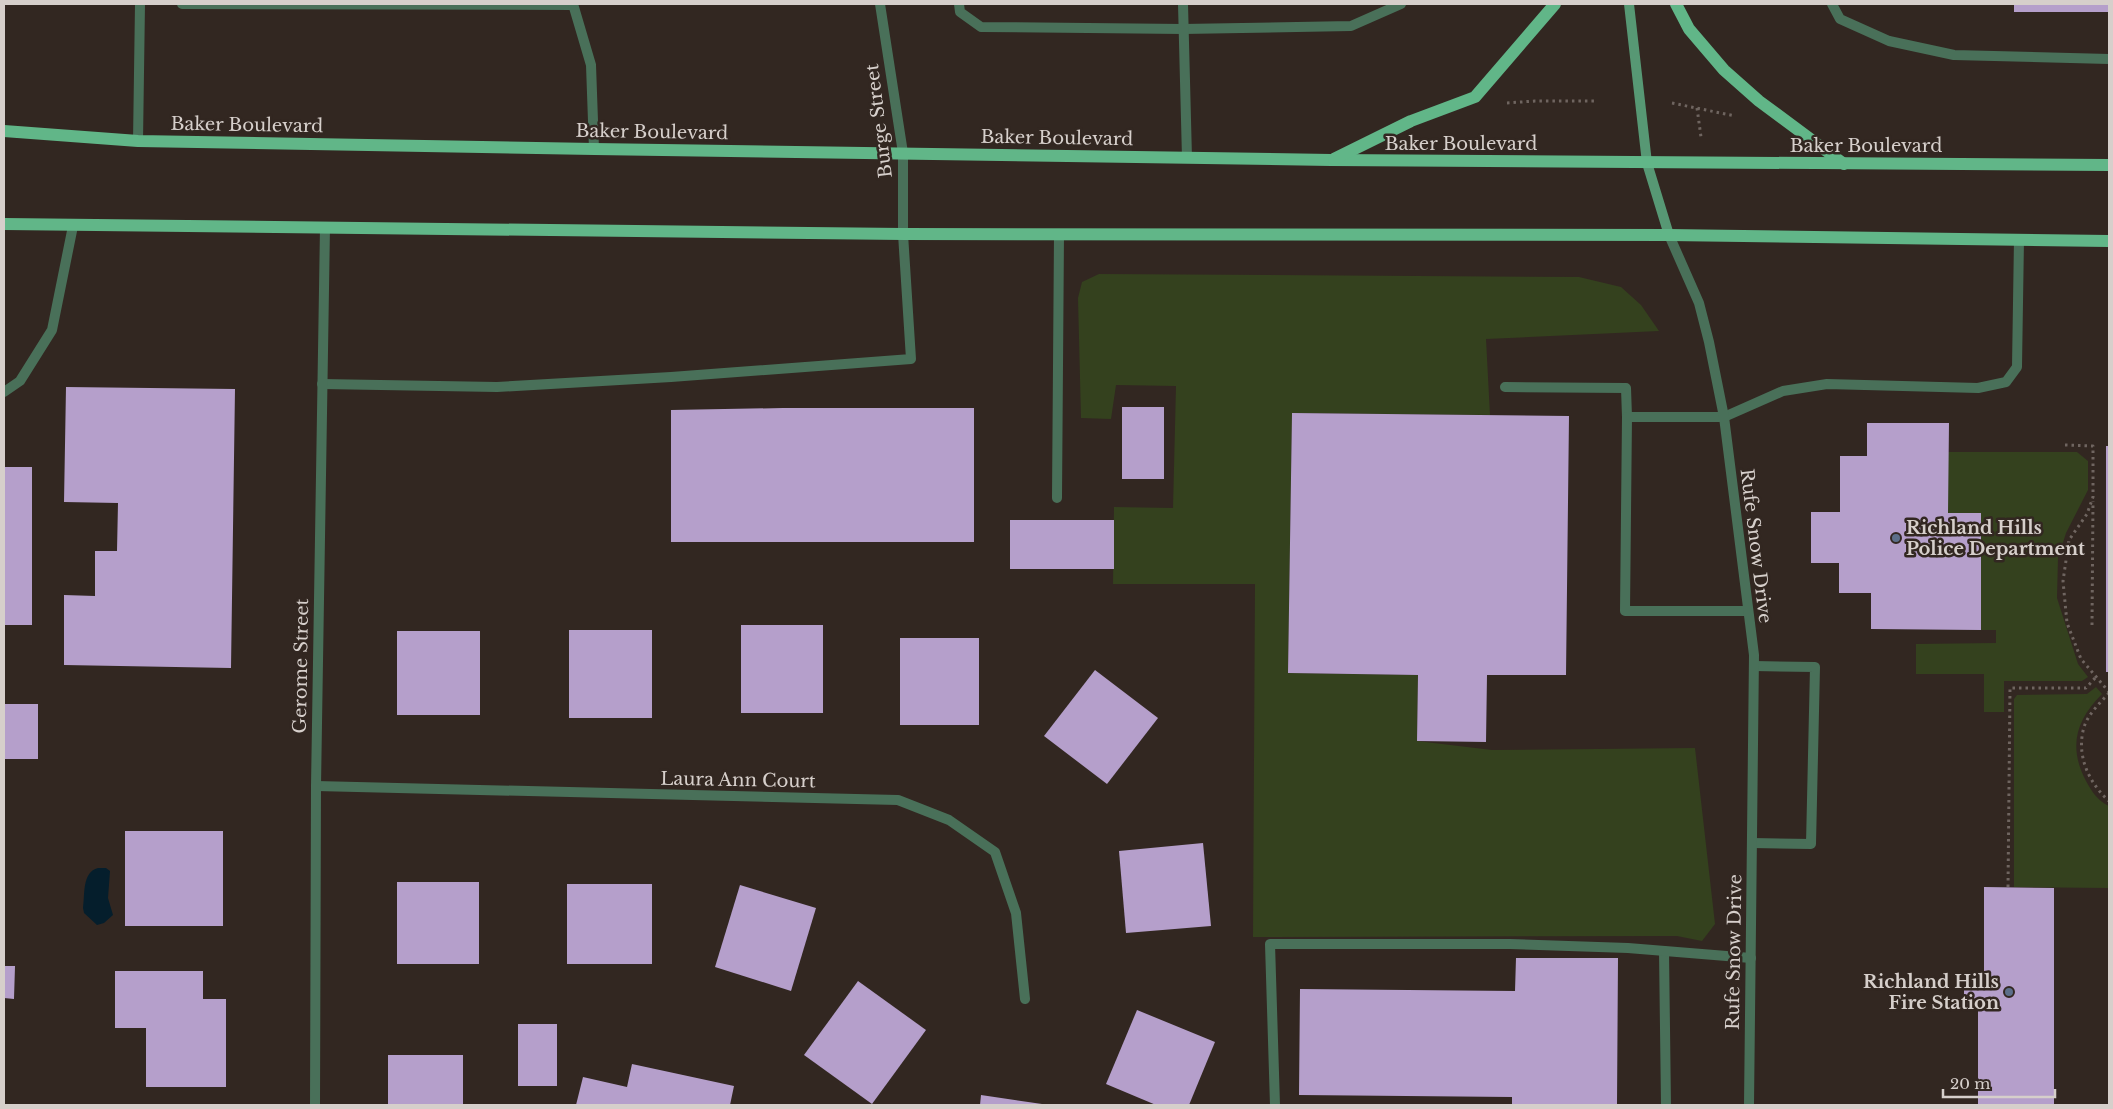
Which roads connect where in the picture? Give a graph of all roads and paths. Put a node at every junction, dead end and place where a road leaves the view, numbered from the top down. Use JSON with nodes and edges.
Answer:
{"nodes":[{"id":1,"x":140,"y":4,"type":"edge"},
{"id":2,"x":182,"y":4,"type":"edge"},
{"id":3,"x":573,"y":4,"type":"edge"},
{"id":4,"x":880,"y":4,"type":"edge"},
{"id":5,"x":959,"y":4,"type":"edge"},
{"id":6,"x":1183,"y":4,"type":"edge"},
{"id":7,"x":1401,"y":4,"type":"edge"},
{"id":8,"x":1555,"y":4,"type":"edge"},
{"id":9,"x":1629,"y":4,"type":"edge"},
{"id":10,"x":1676,"y":4,"type":"edge"},
{"id":11,"x":1832,"y":4,"type":"edge"},
{"id":12,"x":1183,"y":29,"type":"junction"},
{"id":13,"x":2109,"y":59,"type":"edge"},
{"id":14,"x":1597,"y":101,"type":"dead end"},
{"id":15,"x":1507,"y":103,"type":"dead end"},
{"id":16,"x":1672,"y":103,"type":"dead end"},
{"id":17,"x":1697,"y":108,"type":"junction"},
{"id":18,"x":1740,"y":117,"type":"dead end"},
{"id":19,"x":4,"y":131,"type":"edge"},
{"id":20,"x":1701,"y":137,"type":"dead end"},
{"id":21,"x":138,"y":141,"type":"junction"},
{"id":22,"x":594,"y":148,"type":"junction"},
{"id":23,"x":904,"y":154,"type":"junction"},
{"id":24,"x":1187,"y":158,"type":"junction"},
{"id":25,"x":1331,"y":160,"type":"junction"},
{"id":26,"x":1647,"y":163,"type":"junction"},
{"id":27,"x":1844,"y":164,"type":"junction"},
{"id":28,"x":2109,"y":165,"type":"edge"},
{"id":29,"x":4,"y":224,"type":"edge"},
{"id":30,"x":73,"y":226,"type":"junction"},
{"id":31,"x":325,"y":228,"type":"junction"},
{"id":32,"x":903,"y":234,"type":"junction"},
{"id":33,"x":1059,"y":234,"type":"junction"},
{"id":34,"x":1669,"y":235,"type":"junction"},
{"id":35,"x":2019,"y":239,"type":"junction"},
{"id":36,"x":2109,"y":240,"type":"edge"},
{"id":37,"x":322,"y":384,"type":"junction"},
{"id":38,"x":1505,"y":387,"type":"dead end"},
{"id":39,"x":4,"y":392,"type":"edge"},
{"id":40,"x":1627,"y":416,"type":"junction"},
{"id":41,"x":1724,"y":417,"type":"junction"},
{"id":42,"x":2065,"y":445,"type":"dead end"},
{"id":43,"x":2094,"y":497,"type":"junction"},
{"id":44,"x":1057,"y":498,"type":"dead end"},
{"id":45,"x":1748,"y":610,"type":"junction"},
{"id":46,"x":2092,"y":626,"type":"dead end"},
{"id":47,"x":1754,"y":666,"type":"junction"},
{"id":48,"x":2096,"y":677,"type":"junction"},
{"id":49,"x":2109,"y":692,"type":"edge"},
{"id":50,"x":316,"y":786,"type":"junction"},
{"id":51,"x":2109,"y":801,"type":"edge"},
{"id":52,"x":1752,"y":842,"type":"junction"},
{"id":53,"x":2008,"y":887,"type":"dead end"},
{"id":54,"x":1664,"y":951,"type":"junction"},
{"id":55,"x":1750,"y":958,"type":"junction"},
{"id":56,"x":1025,"y":999,"type":"dead end"},
{"id":57,"x":315,"y":1105,"type":"edge"},
{"id":58,"x":1275,"y":1105,"type":"edge"},
{"id":59,"x":1666,"y":1105,"type":"edge"},
{"id":60,"x":1749,"y":1105,"type":"edge"}],
"edges":[{"from":1,"to":21,"type":"street"},
{"from":2,"to":3,"type":"street"},
{"from":3,"to":22,"type":"street"},
{"from":4,"to":23,"type":"street","name":"Burge Street"},
{"from":5,"to":12,"type":"street"},
{"from":6,"to":12,"type":"street"},
{"from":7,"to":12,"type":"street"},
{"from":8,"to":25,"type":"main road"},
{"from":9,"to":26,"type":"main road","name":"Rufe Snow Drive"},
{"from":10,"to":27,"type":"main road"},
{"from":11,"to":13,"type":"street"},
{"from":12,"to":24,"type":"street"},
{"from":14,"to":15,"type":"path"},
{"from":16,"to":17,"type":"path"},
{"from":17,"to":18,"type":"path"},
{"from":17,"to":20,"type":"path"},
{"from":19,"to":21,"type":"main road","name":"Baker Boulevard"},
{"from":21,"to":22,"type":"main road","name":"Baker Boulevard"},
{"from":22,"to":23,"type":"main road","name":"Baker Boulevard"},
{"from":23,"to":24,"type":"main road","name":"Baker Boulevard"},
{"from":23,"to":32,"type":"street","name":"Burge Street"},
{"from":24,"to":25,"type":"main road","name":"Baker Boulevard"},
{"from":25,"to":26,"type":"main road","name":"Baker Boulevard"},
{"from":26,"to":27,"type":"main road","name":"Baker Boulevard"},
{"from":26,"to":34,"type":"main road","name":"Rufe Snow Drive"},
{"from":27,"to":28,"type":"main road","name":"Baker Boulevard"},
{"from":29,"to":30,"type":"main road"},
{"from":30,"to":31,"type":"main road"},
{"from":30,"to":39,"type":"street"},
{"from":31,"to":32,"type":"main road"},
{"from":31,"to":37,"type":"street","name":"Gerome Street"},
{"from":32,"to":33,"type":"main road"},
{"from":32,"to":37,"type":"street","name":"Burge Street"},
{"from":33,"to":34,"type":"main road"},
{"from":33,"to":44,"type":"street"},
{"from":34,"to":35,"type":"main road"},
{"from":34,"to":41,"type":"street","name":"Rufe Snow Drive"},
{"from":35,"to":36,"type":"main road"},
{"from":35,"to":41,"type":"street"},
{"from":37,"to":50,"type":"street","name":"Gerome Street"},
{"from":38,"to":40,"type":"street"},
{"from":40,"to":41,"type":"street"},
{"from":40,"to":45,"type":"street"},
{"from":41,"to":45,"type":"street","name":"Rufe Snow Drive"},
{"from":42,"to":43,"type":"path"},
{"from":43,"to":46,"type":"path"},
{"from":43,"to":48,"type":"path"},
{"from":45,"to":47,"type":"street","name":"Rufe Snow Drive"},
{"from":47,"to":52,"type":"street","name":"Rufe Snow Drive"},
{"from":47,"to":52,"type":"street"},
{"from":48,"to":49,"type":"path"},
{"from":48,"to":53,"type":"path"},
{"from":49,"to":51,"type":"path"},
{"from":50,"to":56,"type":"street","name":"Laura Ann Court"},
{"from":50,"to":57,"type":"street","name":"Gerome Street"},
{"from":52,"to":55,"type":"street","name":"Rufe Snow Drive"},
{"from":54,"to":55,"type":"street"},
{"from":54,"to":58,"type":"street"},
{"from":54,"to":59,"type":"street"},
{"from":55,"to":60,"type":"street","name":"Rufe Snow Drive"}]}
